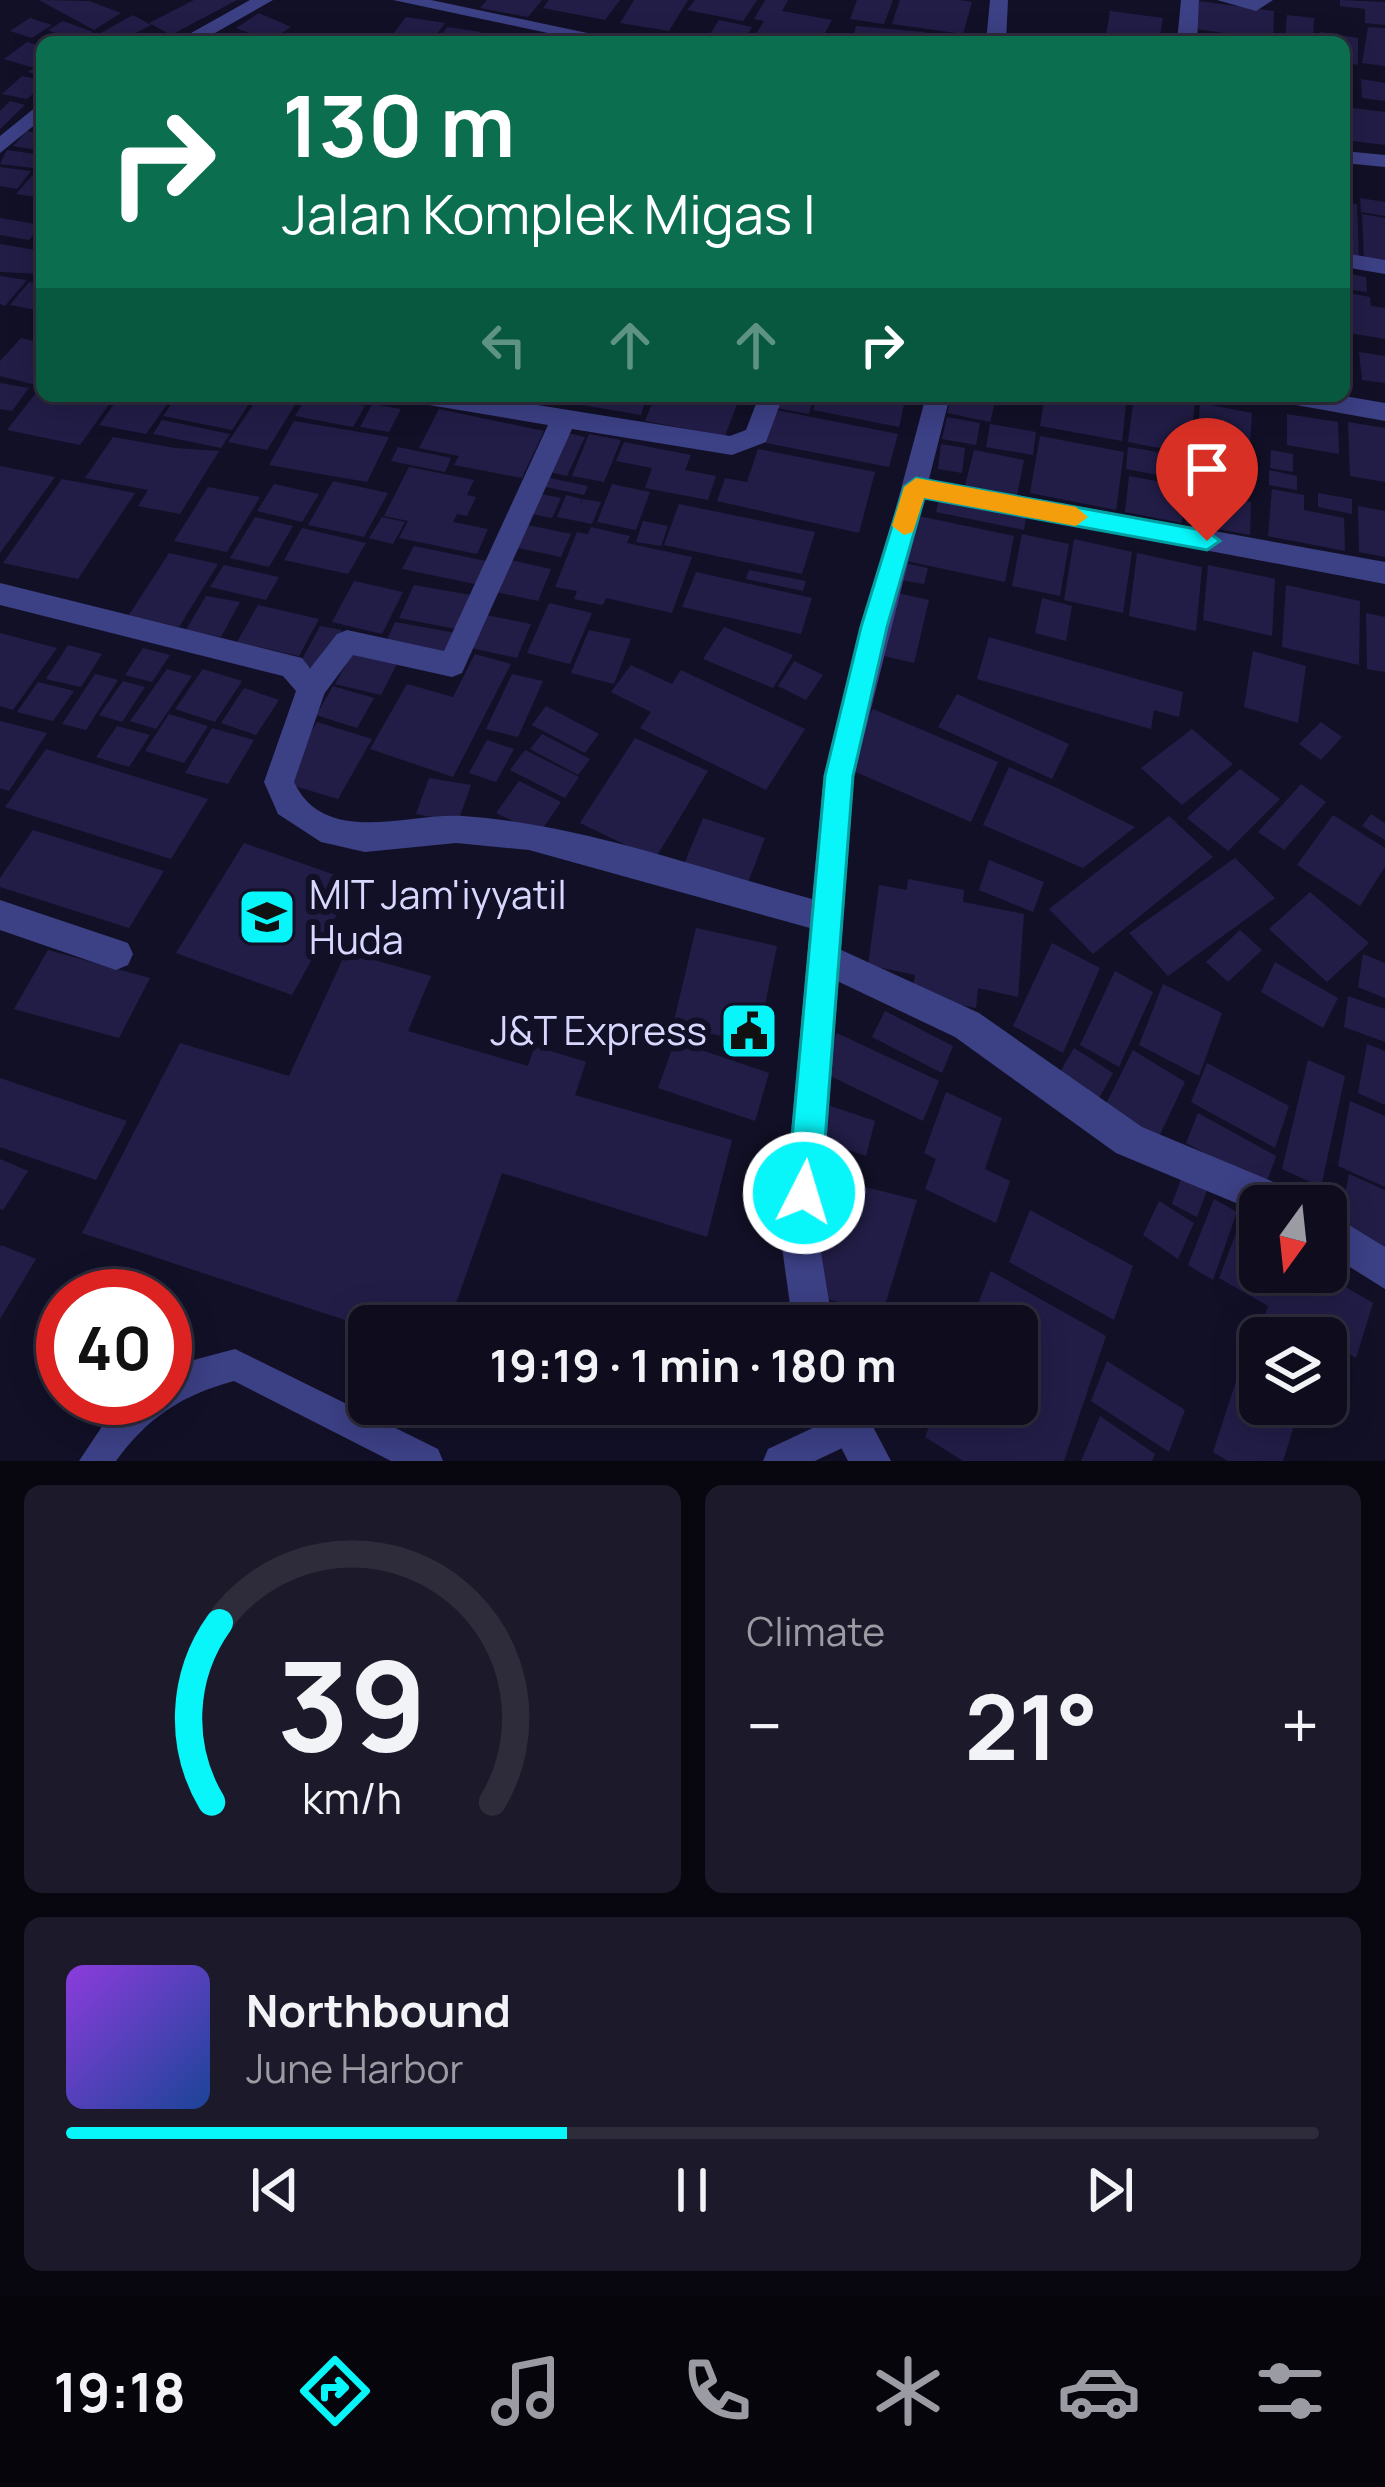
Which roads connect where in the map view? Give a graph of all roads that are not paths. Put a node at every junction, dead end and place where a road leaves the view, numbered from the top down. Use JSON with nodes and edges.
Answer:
{"nodes":[{"id":1,"x":264,"y":0,"type":"edge"},
{"id":2,"x":402,"y":0,"type":"edge"},
{"id":3,"x":999,"y":0,"type":"edge"},
{"id":4,"x":1226,"y":0,"type":"edge"},
{"id":5,"x":1264,"y":0,"type":"edge"},
{"id":6,"x":196,"y":36,"type":"edge"},
{"id":7,"x":589,"y":36,"type":"edge"},
{"id":8,"x":996,"y":36,"type":"edge"},
{"id":9,"x":36,"y":114,"type":"edge"},
{"id":10,"x":0,"y":147,"type":"edge"},
{"id":11,"x":1350,"y":158,"type":"edge"},
{"id":12,"x":1385,"y":161,"type":"edge"},
{"id":13,"x":1350,"y":261,"type":"edge"},
{"id":14,"x":1385,"y":267,"type":"edge"},
{"id":15,"x":466,"y":402,"type":"edge"},
{"id":16,"x":769,"y":402,"type":"edge"},
{"id":17,"x":937,"y":402,"type":"edge"},
{"id":18,"x":1329,"y":402,"type":"edge"},
{"id":19,"x":1385,"y":412,"type":"edge"},
{"id":20,"x":564,"y":418,"type":"junction"},
{"id":21,"x":916,"y":487,"type":"junction"},
{"id":22,"x":1385,"y":573,"type":"edge"},
{"id":23,"x":0,"y":594,"type":"edge"},
{"id":24,"x":311,"y":689,"type":"junction"},
{"id":25,"x":0,"y":915,"type":"edge"},
{"id":26,"x":827,"y":918,"type":"junction"},
{"id":27,"x":116,"y":953,"type":"dead end"},
{"id":28,"x":826,"y":958,"type":"junction"},
{"id":29,"x":1239,"y":1186,"type":"edge"},
{"id":30,"x":1347,"y":1244,"type":"edge"},
{"id":31,"x":1385,"y":1270,"type":"edge"},
{"id":32,"x":810,"y":1305,"type":"edge"},
{"id":33,"x":192,"y":1376,"type":"edge"},
{"id":34,"x":123,"y":1425,"type":"edge"},
{"id":35,"x":853,"y":1430,"type":"edge"},
{"id":36,"x":96,"y":1461,"type":"edge"},
{"id":37,"x":426,"y":1461,"type":"edge"},
{"id":38,"x":780,"y":1461,"type":"edge"}],
"edges":[{"from":1,"to":6,"type":"street"},
{"from":2,"to":7,"type":"street"},
{"from":3,"to":8,"type":"street"},
{"from":4,"to":5,"type":"street"},
{"from":9,"to":10,"type":"street"},
{"from":11,"to":12,"type":"street"},
{"from":13,"to":14,"type":"street"},
{"from":15,"to":20,"type":"street"},
{"from":16,"to":20,"type":"street"},
{"from":17,"to":21,"type":"street"},
{"from":18,"to":19,"type":"street"},
{"from":20,"to":24,"type":"street"},
{"from":21,"to":22,"type":"street"},
{"from":21,"to":26,"type":"street"},
{"from":23,"to":24,"type":"street"},
{"from":24,"to":26,"type":"street"},
{"from":25,"to":27,"type":"street"},
{"from":26,"to":28,"type":"street"},
{"from":28,"to":29,"type":"street"},
{"from":28,"to":32,"type":"street"},
{"from":30,"to":31,"type":"street"},
{"from":33,"to":37,"type":"lane"},
{"from":34,"to":36,"type":"lane"},
{"from":35,"to":38,"type":"lane"}]}
